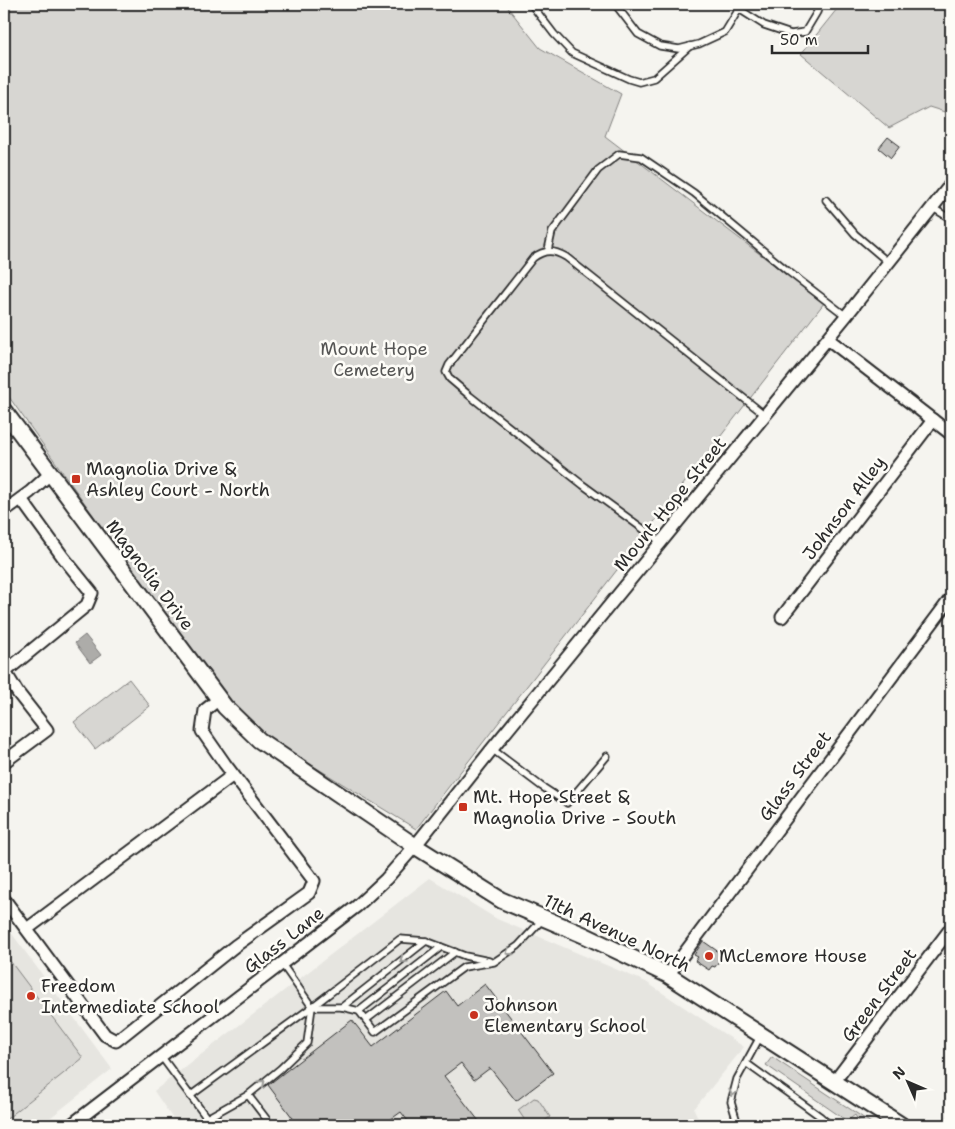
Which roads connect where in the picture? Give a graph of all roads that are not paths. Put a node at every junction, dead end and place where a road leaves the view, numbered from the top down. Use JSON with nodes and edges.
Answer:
{"nodes":[{"id":1,"x":531,"y":4,"type":"edge"},
{"id":2,"x":615,"y":4,"type":"edge"},
{"id":3,"x":820,"y":4,"type":"edge"},
{"id":4,"x":741,"y":6,"type":"edge"},
{"id":5,"x":690,"y":46,"type":"junction"},
{"id":6,"x":951,"y":184,"type":"edge"},
{"id":7,"x":826,"y":200,"type":"dead end"},
{"id":8,"x":933,"y":208,"type":"junction"},
{"id":9,"x":951,"y":219,"type":"edge"},
{"id":10,"x":548,"y":250,"type":"junction"},
{"id":11,"x":889,"y":263,"type":"junction"},
{"id":12,"x":846,"y":316,"type":"junction"},
{"id":13,"x":828,"y":338,"type":"junction"},
{"id":14,"x":4,"y":411,"type":"edge"},
{"id":15,"x":765,"y":415,"type":"junction"},
{"id":16,"x":933,"y":420,"type":"junction"},
{"id":17,"x":951,"y":434,"type":"edge"},
{"id":18,"x":51,"y":473,"type":"junction"},
{"id":19,"x":21,"y":499,"type":"junction"},
{"id":20,"x":4,"y":511,"type":"edge"},
{"id":21,"x":662,"y":542,"type":"junction"},
{"id":22,"x":951,"y":598,"type":"edge"},
{"id":23,"x":782,"y":617,"type":"dead end"},
{"id":24,"x":219,"y":699,"type":"junction"},
{"id":25,"x":492,"y":749,"type":"junction"},
{"id":26,"x":607,"y":756,"type":"dead end"},
{"id":27,"x":4,"y":762,"type":"edge"},
{"id":28,"x":234,"y":775,"type":"junction"},
{"id":29,"x":415,"y":846,"type":"junction"},
{"id":30,"x":4,"y":899,"type":"edge"},
{"id":31,"x":544,"y":918,"type":"junction"},
{"id":32,"x":951,"y":928,"type":"edge"},
{"id":33,"x":27,"y":929,"type":"junction"},
{"id":34,"x":426,"y":941,"type":"junction"},
{"id":35,"x":441,"y":947,"type":"junction"},
{"id":36,"x":455,"y":952,"type":"junction"},
{"id":37,"x":494,"y":962,"type":"junction"},
{"id":38,"x":282,"y":964,"type":"junction"},
{"id":39,"x":668,"y":975,"type":"junction"},
{"id":40,"x":312,"y":1007,"type":"junction"},
{"id":41,"x":342,"y":1007,"type":"junction"},
{"id":42,"x":358,"y":1010,"type":"junction"},
{"id":43,"x":366,"y":1020,"type":"junction"},
{"id":44,"x":761,"y":1034,"type":"junction"},
{"id":45,"x":161,"y":1056,"type":"junction"},
{"id":46,"x":746,"y":1063,"type":"junction"},
{"id":47,"x":834,"y":1082,"type":"junction"},
{"id":48,"x":248,"y":1095,"type":"junction"},
{"id":49,"x":190,"y":1096,"type":"junction"},
{"id":50,"x":206,"y":1118,"type":"junction"},
{"id":51,"x":71,"y":1125,"type":"edge"},
{"id":52,"x":212,"y":1125,"type":"edge"},
{"id":53,"x":271,"y":1125,"type":"edge"},
{"id":54,"x":738,"y":1125,"type":"edge"},
{"id":55,"x":830,"y":1125,"type":"edge"},
{"id":56,"x":900,"y":1125,"type":"edge"}],
"edges":[{"from":1,"to":5,"type":"lane"},
{"from":2,"to":5,"type":"lane"},
{"from":3,"to":4,"type":"lane"},
{"from":4,"to":5,"type":"lane"},
{"from":6,"to":8,"type":"street","name":"Mount Hope Street"},
{"from":7,"to":11,"type":"lane"},
{"from":8,"to":9,"type":"lane"},
{"from":8,"to":11,"type":"street","name":"Mount Hope Street"},
{"from":10,"to":12,"type":"lane"},
{"from":10,"to":15,"type":"lane"},
{"from":10,"to":21,"type":"lane"},
{"from":11,"to":12,"type":"street","name":"Mount Hope Street"},
{"from":12,"to":13,"type":"street","name":"Mount Hope Street"},
{"from":13,"to":15,"type":"street","name":"Mount Hope Street"},
{"from":13,"to":16,"type":"street"},
{"from":14,"to":18,"type":"street","name":"Magnolia Drive"},
{"from":15,"to":21,"type":"street","name":"Mount Hope Street"},
{"from":16,"to":17,"type":"street"},
{"from":16,"to":23,"type":"street","name":"Johnson Alley"},
{"from":18,"to":19,"type":"street"},
{"from":18,"to":24,"type":"street","name":"Magnolia Drive"},
{"from":19,"to":20,"type":"street"},
{"from":19,"to":27,"type":"street"},
{"from":21,"to":25,"type":"street","name":"Mount Hope Street"},
{"from":22,"to":39,"type":"street","name":"Glass Street"},
{"from":24,"to":28,"type":"street"},
{"from":24,"to":29,"type":"street","name":"Magnolia Drive"},
{"from":25,"to":26,"type":"lane"},
{"from":25,"to":29,"type":"street","name":"Mount Hope Street"},
{"from":28,"to":33,"type":"street"},
{"from":28,"to":33,"type":"street"},
{"from":29,"to":31,"type":"street","name":"11th Avenue North"},
{"from":29,"to":38,"type":"street","name":"Glass Lane"},
{"from":30,"to":33,"type":"street"},
{"from":31,"to":37,"type":"lane","one_way":true},
{"from":31,"to":39,"type":"street","name":"11th Avenue North"},
{"from":32,"to":47,"type":"street","name":"Green Street"},
{"from":34,"to":35,"type":"lane"},
{"from":34,"to":40,"type":"lane"},
{"from":34,"to":41,"type":"lane","one_way":true},
{"from":35,"to":36,"type":"lane"},
{"from":35,"to":42,"type":"lane"},
{"from":36,"to":37,"type":"lane"},
{"from":36,"to":43,"type":"lane"},
{"from":37,"to":43,"type":"lane"},
{"from":38,"to":40,"type":"lane"},
{"from":38,"to":45,"type":"street","name":"Glass Lane"},
{"from":39,"to":44,"type":"street","name":"11th Avenue North"},
{"from":40,"to":41,"type":"lane"},
{"from":48,"to":40,"type":"lane","one_way":true},
{"from":40,"to":49,"type":"lane"},
{"from":41,"to":42,"type":"lane"},
{"from":42,"to":43,"type":"lane"},
{"from":44,"to":46,"type":"lane"},
{"from":44,"to":47,"type":"street","name":"11th Avenue North"},
{"from":45,"to":49,"type":"lane"},
{"from":45,"to":51,"type":"street","name":"Glass Lane"},
{"from":46,"to":54,"type":"lane","one_way":true},
{"from":46,"to":55,"type":"lane"},
{"from":47,"to":56,"type":"street","name":"11th Avenue North"},
{"from":48,"to":50,"type":"lane"},
{"from":48,"to":53,"type":"lane"},
{"from":49,"to":50,"type":"lane"},
{"from":50,"to":52,"type":"lane"}]}
